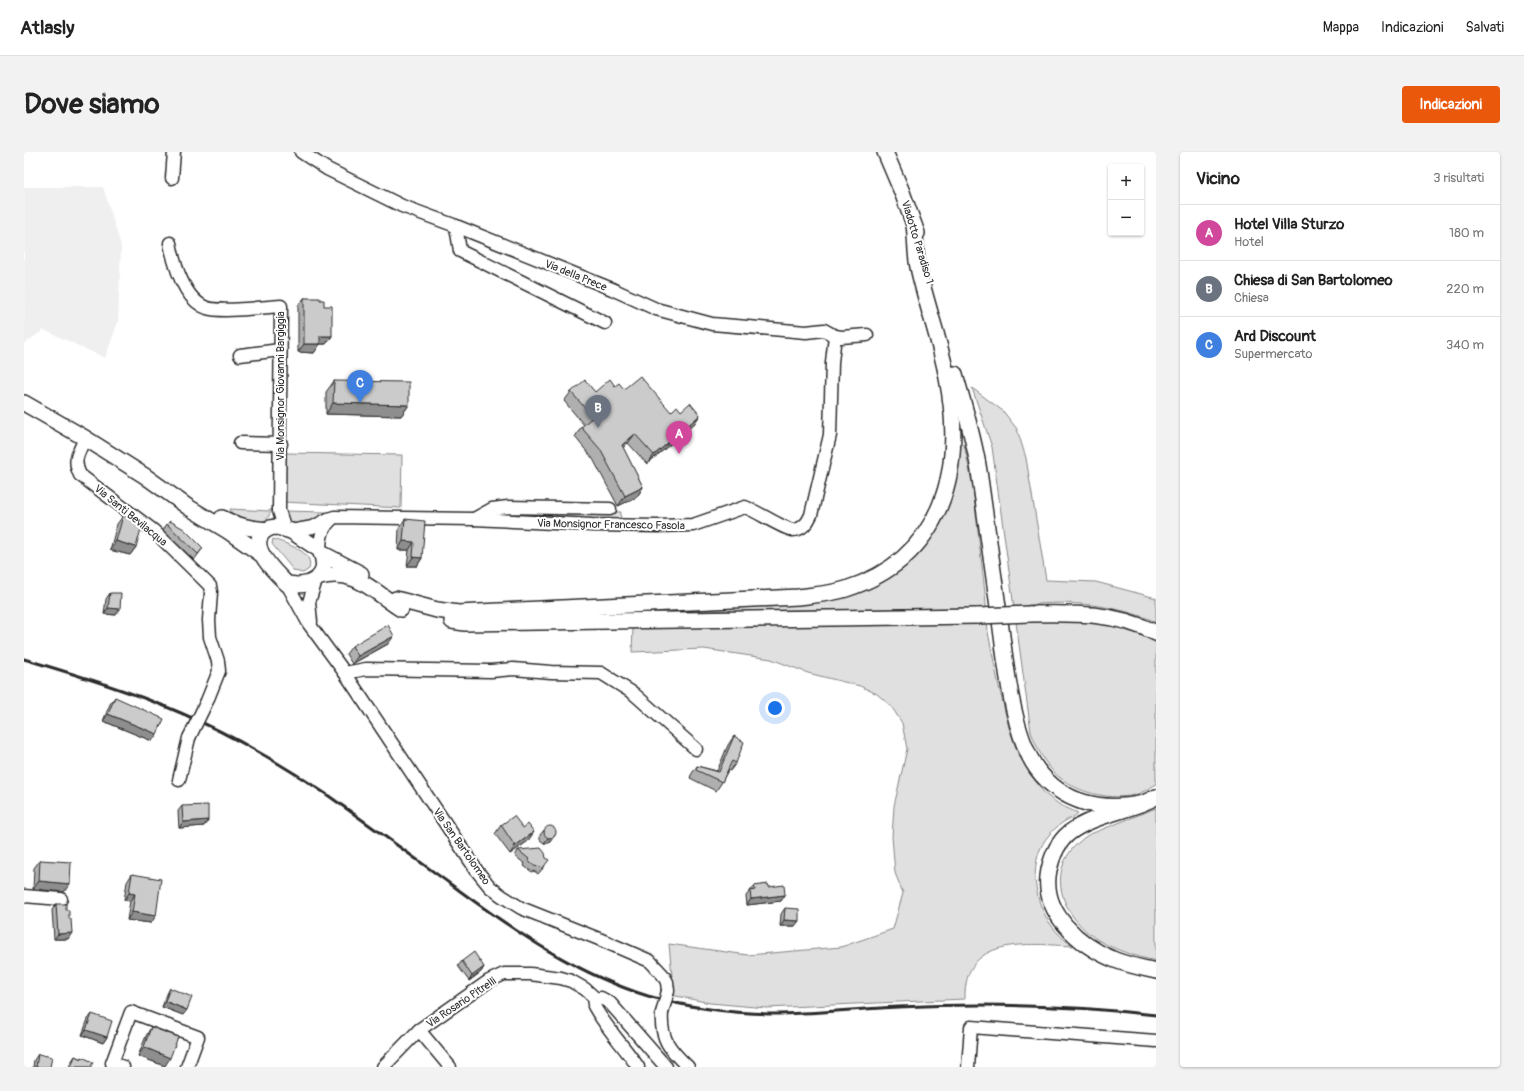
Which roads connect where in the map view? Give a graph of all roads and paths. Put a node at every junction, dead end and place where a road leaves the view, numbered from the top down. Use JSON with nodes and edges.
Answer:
{"nodes":[{"id":1,"x":174,"y":152,"type":"edge"},
{"id":2,"x":300,"y":152,"type":"edge"},
{"id":3,"x":885,"y":152,"type":"edge"},
{"id":4,"x":172,"y":178,"type":"dead end"},
{"id":5,"x":456,"y":226,"type":"junction"},
{"id":6,"x":170,"y":243,"type":"dead end"},
{"id":7,"x":605,"y":324,"type":"dead end"},
{"id":8,"x":940,"y":334,"type":"junction"},
{"id":9,"x":867,"y":335,"type":"dead end"},
{"id":10,"x":835,"y":336,"type":"junction"},
{"id":11,"x":280,"y":350,"type":"junction"},
{"id":12,"x":240,"y":355,"type":"dead end"},
{"id":13,"x":24,"y":403,"type":"edge"},
{"id":14,"x":85,"y":438,"type":"junction"},
{"id":15,"x":240,"y":443,"type":"dead end"},
{"id":16,"x":280,"y":444,"type":"junction"},
{"id":17,"x":145,"y":476,"type":"junction"},
{"id":18,"x":279,"y":496,"type":"junction"},
{"id":19,"x":610,"y":509,"type":"dead end"},
{"id":20,"x":334,"y":517,"type":"junction"},
{"id":21,"x":474,"y":519,"type":"junction"},
{"id":22,"x":268,"y":529,"type":"junction"},
{"id":23,"x":288,"y":530,"type":"junction"},
{"id":24,"x":321,"y":552,"type":"junction"},
{"id":25,"x":261,"y":554,"type":"junction"},
{"id":26,"x":318,"y":578,"type":"junction"},
{"id":27,"x":287,"y":584,"type":"junction"},
{"id":28,"x":396,"y":599,"type":"junction"},
{"id":29,"x":425,"y":616,"type":"junction"},
{"id":30,"x":315,"y":630,"type":"junction"},
{"id":31,"x":1156,"y":633,"type":"edge"},
{"id":32,"x":345,"y":673,"type":"junction"},
{"id":33,"x":696,"y":749,"type":"dead end"},
{"id":34,"x":179,"y":780,"type":"dead end"},
{"id":35,"x":1150,"y":800,"type":"edge"},
{"id":36,"x":24,"y":896,"type":"edge"},
{"id":37,"x":61,"y":899,"type":"dead end"},
{"id":38,"x":1156,"y":971,"type":"edge"},
{"id":39,"x":596,"y":999,"type":"junction"},
{"id":40,"x":419,"y":1030,"type":"junction"},
{"id":41,"x":1156,"y":1041,"type":"edge"},
{"id":42,"x":123,"y":1067,"type":"edge"},
{"id":43,"x":188,"y":1067,"type":"edge"},
{"id":44,"x":383,"y":1067,"type":"edge"},
{"id":45,"x":450,"y":1067,"type":"edge"},
{"id":46,"x":638,"y":1067,"type":"edge"},
{"id":47,"x":666,"y":1067,"type":"edge"},
{"id":48,"x":688,"y":1067,"type":"edge"},
{"id":49,"x":968,"y":1067,"type":"edge"}],
"edges":[{"from":1,"to":4,"type":"street"},
{"from":2,"to":5,"type":"street","name":"Via della Prece"},
{"from":3,"to":8,"type":"main road","name":"Viadotto Paradiso 1"},
{"from":5,"to":7,"type":"street"},
{"from":5,"to":10,"type":"street","name":"Via della Prece"},
{"from":6,"to":11,"type":"street","name":"Via Monsignor Giovanni Bargiggia"},
{"from":8,"to":28,"type":"main road"},
{"from":8,"to":35,"type":"main road"},
{"from":9,"to":10,"type":"street","name":"Via della Prece"},
{"from":10,"to":21,"type":"street","name":"Via Monsignor Francesco Fasola"},
{"from":11,"to":12,"type":"street"},
{"from":11,"to":16,"type":"street","name":"Via Monsignor Giovanni Bargiggia"},
{"from":13,"to":14,"type":"main road"},
{"from":14,"to":17,"type":"main road"},
{"from":14,"to":34,"type":"street","name":"Via Santi Bevilacqua","bridge":true},
{"from":15,"to":16,"type":"street"},
{"from":16,"to":18,"type":"street","name":"Via Monsignor Giovanni Bargiggia"},
{"from":17,"to":22,"type":"main road"},
{"from":17,"to":25,"type":"main road"},
{"from":18,"to":22,"type":"street"},
{"from":18,"to":23,"type":"street"},
{"from":19,"to":21,"type":"street"},
{"from":20,"to":21,"type":"street","name":"Via Monsignor Francesco Fasola"},
{"from":20,"to":23,"type":"street"},
{"from":20,"to":24,"type":"street"},
{"from":22,"to":23,"type":"main road"},
{"from":22,"to":25,"type":"main road"},
{"from":23,"to":24,"type":"main road"},
{"from":24,"to":26,"type":"main road"},
{"from":24,"to":28,"type":"main road"},
{"from":25,"to":27,"type":"main road"},
{"from":26,"to":27,"type":"main road"},
{"from":26,"to":29,"type":"main road"},
{"from":26,"to":30,"type":"street"},
{"from":27,"to":30,"type":"street","name":"Via San Bartolomeo"},
{"from":28,"to":29,"type":"main road"},
{"from":29,"to":31,"type":"main road","bridge":true},
{"from":30,"to":32,"type":"street","name":"Via San Bartolomeo"},
{"from":32,"to":33,"type":"street"},
{"from":32,"to":48,"type":"street","name":"Via San Bartolomeo","bridge":true},
{"from":35,"to":38,"type":"main road"},
{"from":36,"to":37,"type":"street"},
{"from":39,"to":40,"type":"street","name":"Via Rosario Pitrelli"},
{"from":39,"to":46,"type":"street"},
{"from":39,"to":47,"type":"street","name":"Via Rosario Pitrelli"},
{"from":40,"to":44,"type":"street","name":"Via Rosario Pitrelli"},
{"from":40,"to":45,"type":"street"},
{"from":41,"to":49,"type":"street"},
{"from":42,"to":43,"type":"street"}]}
